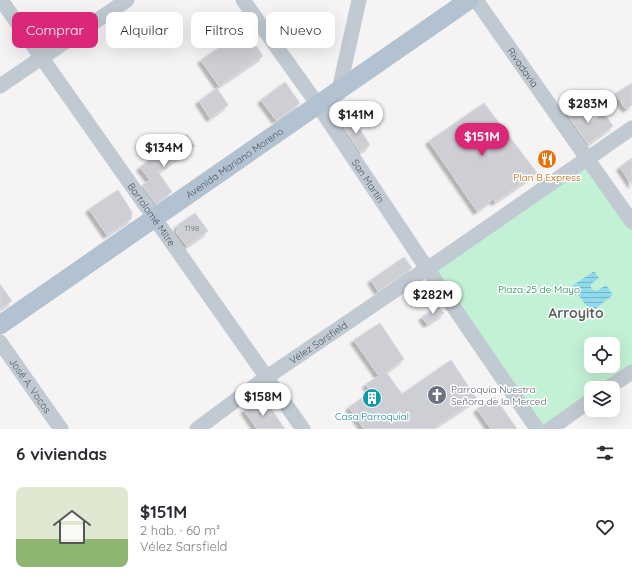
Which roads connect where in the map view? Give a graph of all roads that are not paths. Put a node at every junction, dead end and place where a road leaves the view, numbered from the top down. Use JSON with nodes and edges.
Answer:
{"nodes":[{"id":1,"x":1,"y":0,"type":"edge"},
{"id":2,"x":126,"y":0,"type":"edge"},
{"id":3,"x":243,"y":0,"type":"edge"},
{"id":4,"x":359,"y":0,"type":"edge"},
{"id":5,"x":468,"y":0,"type":"edge"},
{"id":6,"x":476,"y":0,"type":"edge"},
{"id":7,"x":41,"y":58,"type":"junction"},
{"id":8,"x":0,"y":86,"type":"edge"},
{"id":9,"x":339,"y":90,"type":"junction"},
{"id":10,"x":318,"y":105,"type":"junction"},
{"id":11,"x":632,"y":128,"type":"edge"},
{"id":12,"x":588,"y":159,"type":"junction"},
{"id":13,"x":155,"y":218,"type":"junction"},
{"id":14,"x":632,"y":222,"type":"edge"},
{"id":15,"x":427,"y":269,"type":"junction"},
{"id":16,"x":0,"y":325,"type":"edge"},
{"id":17,"x":0,"y":342,"type":"edge"},
{"id":18,"x":632,"y":372,"type":"edge"},
{"id":19,"x":267,"y":377,"type":"junction"},
{"id":20,"x":618,"y":381,"type":"edge"},
{"id":21,"x":584,"y":405,"type":"edge"},
{"id":22,"x":61,"y":429,"type":"edge"},
{"id":23,"x":197,"y":429,"type":"edge"},
{"id":24,"x":303,"y":429,"type":"edge"},
{"id":25,"x":537,"y":429,"type":"edge"},
{"id":26,"x":550,"y":429,"type":"edge"}],
"edges":[{"from":1,"to":7,"type":"street","name":"Bartolomé Mitre"},
{"from":2,"to":7,"type":"street"},
{"from":3,"to":10,"type":"street","name":"San Martín"},
{"from":4,"to":9,"type":"street"},
{"from":5,"to":9,"type":"main road","name":"Avenida Mariano Moreno"},
{"from":6,"to":12,"type":"street","name":"Rivadavia"},
{"from":7,"to":8,"type":"street"},
{"from":7,"to":13,"type":"street","name":"Bartolomé Mitre"},
{"from":9,"to":10,"type":"main road","name":"Avenida Mariano Moreno"},
{"from":10,"to":13,"type":"main road","name":"Avenida Mariano Moreno"},
{"from":10,"to":15,"type":"street","name":"San Martín"},
{"from":11,"to":12,"type":"street","name":"Vélez Sarsfield"},
{"from":12,"to":14,"type":"street","name":"Rivadavia"},
{"from":12,"to":15,"type":"street","name":"Vélez Sarsfield"},
{"from":13,"to":16,"type":"main road","name":"Avenida Mariano Moreno"},
{"from":13,"to":19,"type":"street","name":"Bartolomé Mitre"},
{"from":15,"to":19,"type":"street","name":"Vélez Sarsfield"},
{"from":15,"to":25,"type":"street","name":"San Martín"},
{"from":17,"to":22,"type":"street","name":"José A. Vocos"},
{"from":18,"to":20,"type":"street"},
{"from":19,"to":23,"type":"street","name":"Vélez Sarsfield"},
{"from":19,"to":24,"type":"street","name":"Bartolomé Mitre"},
{"from":21,"to":26,"type":"street"}]}
